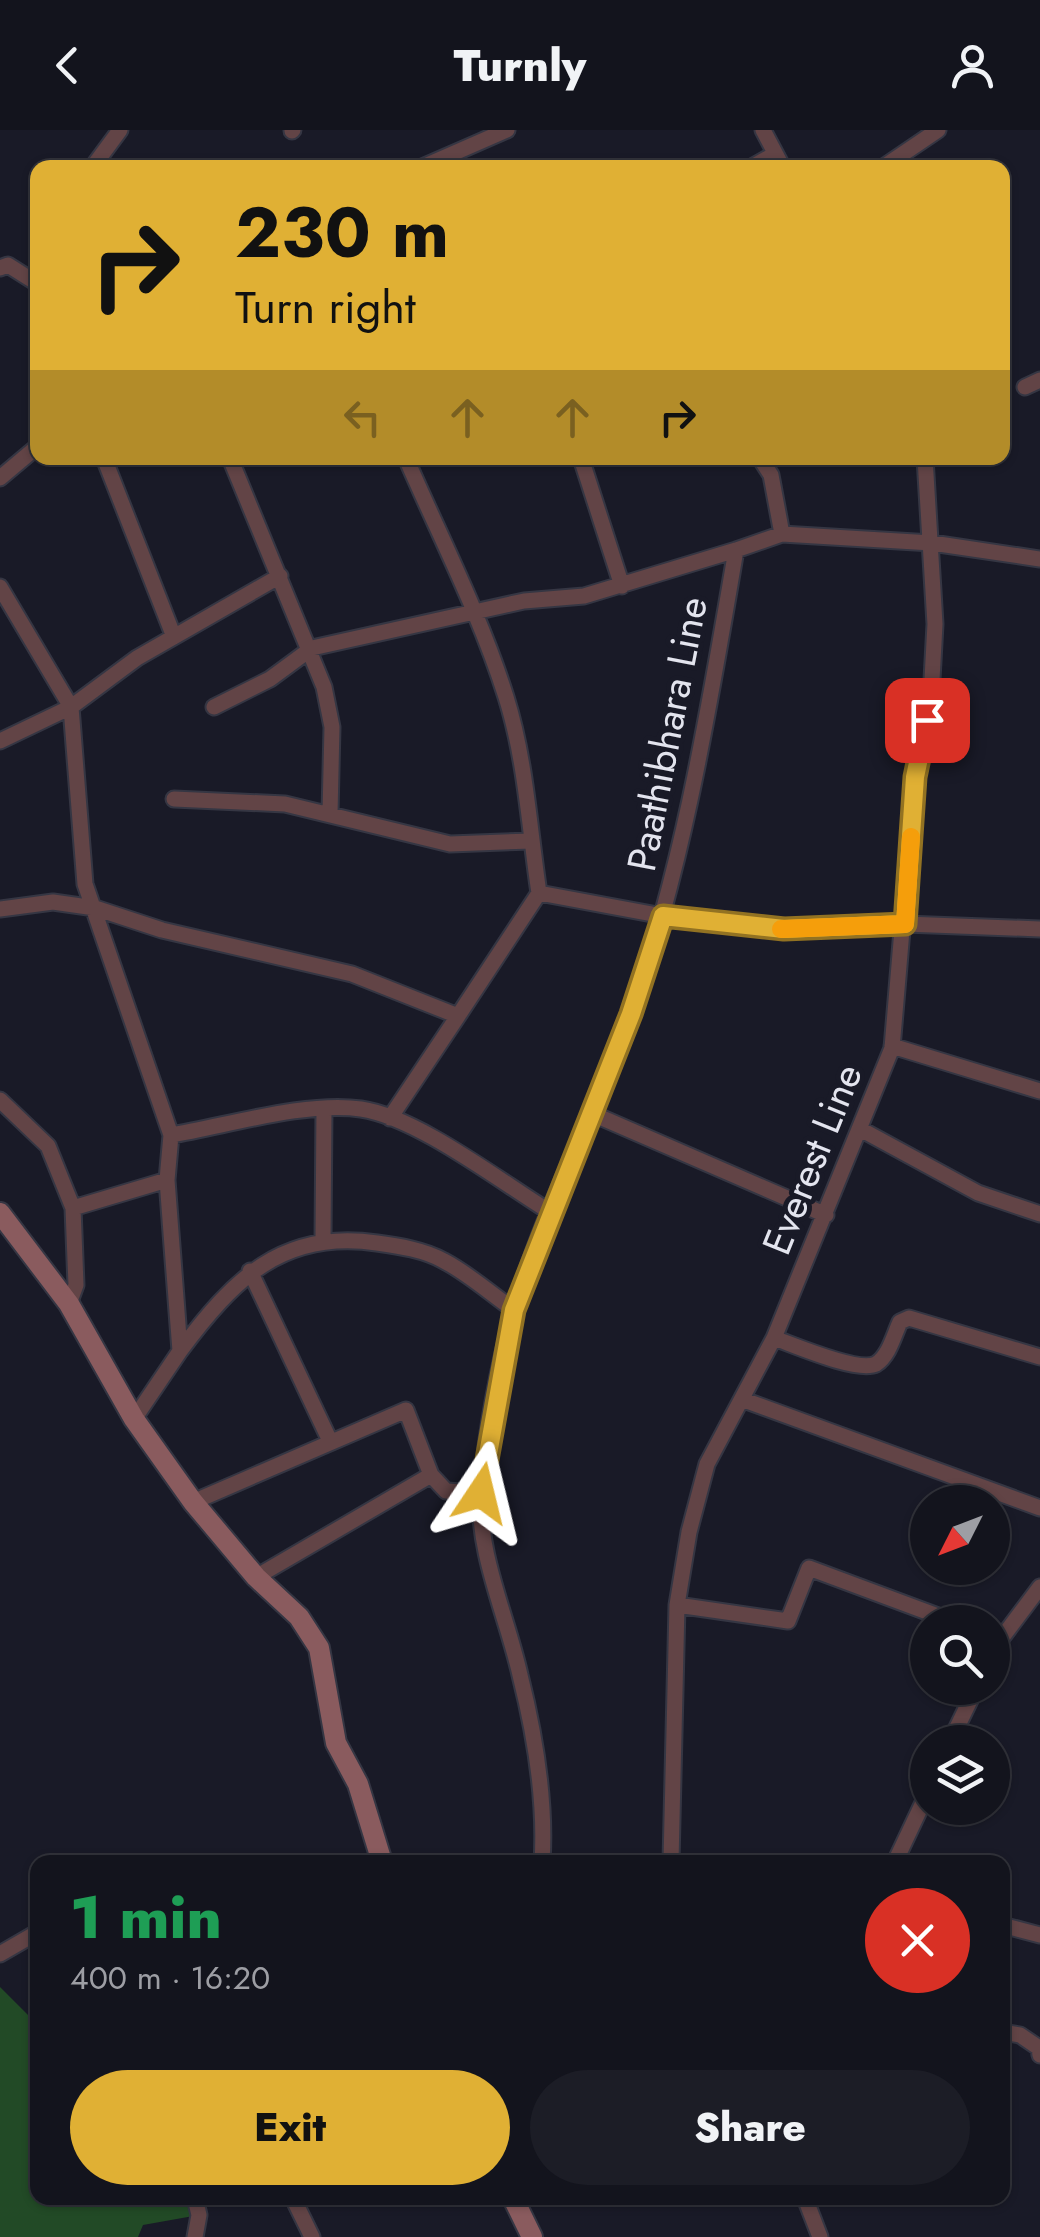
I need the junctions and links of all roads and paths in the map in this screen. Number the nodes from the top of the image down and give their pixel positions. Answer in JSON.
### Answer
{"nodes":[{"id":1,"x":120,"y":130,"type":"edge"},
{"id":2,"x":506,"y":130,"type":"edge"},
{"id":3,"x":763,"y":130,"type":"edge"},
{"id":4,"x":938,"y":130,"type":"edge"},
{"id":5,"x":98,"y":160,"type":"edge"},
{"id":6,"x":438,"y":160,"type":"edge"},
{"id":7,"x":779,"y":160,"type":"edge"},
{"id":8,"x":894,"y":160,"type":"edge"},
{"id":9,"x":0,"y":268,"type":"edge"},
{"id":10,"x":30,"y":279,"type":"edge"},
{"id":11,"x":30,"y":453,"type":"edge"},
{"id":12,"x":107,"y":465,"type":"edge"},
{"id":13,"x":233,"y":465,"type":"edge"},
{"id":14,"x":409,"y":465,"type":"edge"},
{"id":15,"x":583,"y":465,"type":"edge"},
{"id":16,"x":765,"y":465,"type":"edge"},
{"id":17,"x":926,"y":465,"type":"edge"},
{"id":18,"x":0,"y":478,"type":"edge"},
{"id":19,"x":782,"y":534,"type":"junction"},
{"id":20,"x":932,"y":543,"type":"junction"},
{"id":21,"x":736,"y":550,"type":"junction"},
{"id":22,"x":1040,"y":559,"type":"edge"},
{"id":23,"x":280,"y":576,"type":"junction"},
{"id":24,"x":622,"y":586,"type":"junction"},
{"id":25,"x":0,"y":587,"type":"edge"},
{"id":26,"x":476,"y":612,"type":"junction"},
{"id":27,"x":174,"y":637,"type":"junction"},
{"id":28,"x":312,"y":648,"type":"junction"},
{"id":29,"x":71,"y":706,"type":"junction"},
{"id":30,"x":214,"y":707,"type":"dead end"},
{"id":31,"x":0,"y":741,"type":"edge"},
{"id":32,"x":174,"y":799,"type":"dead end"},
{"id":33,"x":330,"y":814,"type":"junction"},
{"id":34,"x":531,"y":841,"type":"junction"},
{"id":35,"x":538,"y":893,"type":"junction"},
{"id":36,"x":95,"y":908,"type":"junction"},
{"id":37,"x":0,"y":909,"type":"edge"},
{"id":38,"x":663,"y":916,"type":"junction"},
{"id":39,"x":905,"y":924,"type":"junction"},
{"id":40,"x":1040,"y":929,"type":"edge"},
{"id":41,"x":458,"y":1016,"type":"junction"},
{"id":42,"x":892,"y":1046,"type":"junction"},
{"id":43,"x":1040,"y":1092,"type":"edge"},
{"id":44,"x":0,"y":1100,"type":"edge"},
{"id":45,"x":324,"y":1109,"type":"junction"},
{"id":46,"x":593,"y":1114,"type":"junction"},
{"id":47,"x":390,"y":1118,"type":"junction"},
{"id":48,"x":862,"y":1130,"type":"junction"},
{"id":49,"x":171,"y":1135,"type":"junction"},
{"id":50,"x":166,"y":1180,"type":"junction"},
{"id":51,"x":73,"y":1208,"type":"junction"},
{"id":52,"x":550,"y":1212,"type":"junction"},
{"id":53,"x":0,"y":1213,"type":"edge"},
{"id":54,"x":826,"y":1214,"type":"junction"},
{"id":55,"x":1040,"y":1214,"type":"edge"},
{"id":56,"x":324,"y":1240,"type":"junction"},
{"id":57,"x":250,"y":1271,"type":"junction"},
{"id":58,"x":68,"y":1304,"type":"junction"},
{"id":59,"x":514,"y":1310,"type":"junction"},
{"id":60,"x":774,"y":1338,"type":"junction"},
{"id":61,"x":180,"y":1351,"type":"junction"},
{"id":62,"x":1040,"y":1357,"type":"edge"},
{"id":63,"x":744,"y":1400,"type":"junction"},
{"id":64,"x":134,"y":1419,"type":"junction"},
{"id":65,"x":330,"y":1441,"type":"junction"},
{"id":66,"x":431,"y":1475,"type":"junction"},
{"id":67,"x":481,"y":1493,"type":"junction"},
{"id":68,"x":194,"y":1502,"type":"junction"},
{"id":69,"x":1040,"y":1508,"type":"edge"},
{"id":70,"x":256,"y":1577,"type":"junction"},
{"id":71,"x":1040,"y":1586,"type":"edge"},
{"id":72,"x":677,"y":1605,"type":"junction"},
{"id":73,"x":910,"y":1606,"type":"edge"},
{"id":74,"x":1010,"y":1624,"type":"edge"},
{"id":75,"x":912,"y":1825,"type":"edge"},
{"id":76,"x":380,"y":1855,"type":"edge"},
{"id":77,"x":542,"y":1855,"type":"edge"},
{"id":78,"x":671,"y":1855,"type":"edge"},
{"id":79,"x":898,"y":1855,"type":"edge"},
{"id":80,"x":1010,"y":1926,"type":"edge"},
{"id":81,"x":1040,"y":1935,"type":"edge"},
{"id":82,"x":30,"y":1937,"type":"edge"},
{"id":83,"x":0,"y":1954,"type":"edge"},
{"id":84,"x":1010,"y":2033,"type":"edge"},
{"id":85,"x":1040,"y":2055,"type":"edge"},
{"id":86,"x":196,"y":2205,"type":"edge"},
{"id":87,"x":296,"y":2205,"type":"edge"},
{"id":88,"x":517,"y":2205,"type":"edge"},
{"id":89,"x":808,"y":2205,"type":"edge"},
{"id":90,"x":195,"y":2237,"type":"edge"},
{"id":91,"x":312,"y":2237,"type":"edge"},
{"id":92,"x":532,"y":2237,"type":"edge"},
{"id":93,"x":820,"y":2237,"type":"edge"}],
"edges":[{"from":1,"to":5,"type":"street"},
{"from":2,"to":6,"type":"street"},
{"from":3,"to":7,"type":"street"},
{"from":4,"to":8,"type":"street"},
{"from":9,"to":10,"type":"street"},
{"from":11,"to":18,"type":"street"},
{"from":12,"to":27,"type":"street"},
{"from":13,"to":23,"type":"street"},
{"from":14,"to":26,"type":"street"},
{"from":15,"to":24,"type":"street"},
{"from":16,"to":19,"type":"street"},
{"from":17,"to":20,"type":"street","name":"Everest Line"},
{"from":19,"to":20,"type":"street","name":"Paathibhara Line"},
{"from":19,"to":21,"type":"street","name":"Paathibhara Line"},
{"from":20,"to":22,"type":"street","name":"Paathibhara Line"},
{"from":20,"to":39,"type":"street","name":"Everest Line"},
{"from":21,"to":24,"type":"street"},
{"from":21,"to":38,"type":"street","name":"Paathibhara Line"},
{"from":23,"to":27,"type":"street"},
{"from":23,"to":28,"type":"street"},
{"from":24,"to":26,"type":"street"},
{"from":25,"to":29,"type":"street"},
{"from":26,"to":28,"type":"street"},
{"from":26,"to":34,"type":"street"},
{"from":27,"to":29,"type":"street"},
{"from":28,"to":30,"type":"street"},
{"from":28,"to":33,"type":"street"},
{"from":29,"to":31,"type":"street"},
{"from":29,"to":36,"type":"street"},
{"from":32,"to":33,"type":"street"},
{"from":33,"to":34,"type":"street"},
{"from":34,"to":35,"type":"street"},
{"from":35,"to":38,"type":"street"},
{"from":35,"to":41,"type":"street"},
{"from":36,"to":37,"type":"street"},
{"from":36,"to":41,"type":"street"},
{"from":36,"to":49,"type":"street"},
{"from":38,"to":39,"type":"street"},
{"from":38,"to":46,"type":"street","name":"Paathibhara Line"},
{"from":39,"to":40,"type":"street"},
{"from":39,"to":42,"type":"street","name":"Everest Line"},
{"from":41,"to":47,"type":"street"},
{"from":42,"to":43,"type":"street"},
{"from":42,"to":48,"type":"street","name":"Everest Line"},
{"from":44,"to":51,"type":"street"},
{"from":45,"to":47,"type":"street"},
{"from":45,"to":49,"type":"street"},
{"from":45,"to":56,"type":"street"},
{"from":46,"to":52,"type":"street","name":"Paathibhara Line"},
{"from":46,"to":54,"type":"street"},
{"from":47,"to":52,"type":"street"},
{"from":48,"to":54,"type":"street","name":"Everest Line"},
{"from":48,"to":55,"type":"street"},
{"from":49,"to":50,"type":"street"},
{"from":50,"to":51,"type":"street"},
{"from":50,"to":61,"type":"street"},
{"from":51,"to":58,"type":"street"},
{"from":52,"to":59,"type":"street","name":"Paathibhara Line"},
{"from":53,"to":58,"type":"street"},
{"from":54,"to":60,"type":"street","name":"Everest Line"},
{"from":56,"to":57,"type":"street"},
{"from":56,"to":59,"type":"street"},
{"from":57,"to":61,"type":"street"},
{"from":57,"to":65,"type":"street"},
{"from":58,"to":64,"type":"street"},
{"from":59,"to":67,"type":"street","name":"Paathibhara Line"},
{"from":60,"to":62,"type":"street"},
{"from":60,"to":63,"type":"street","name":"Everest Line"},
{"from":61,"to":64,"type":"street"},
{"from":63,"to":69,"type":"street"},
{"from":63,"to":72,"type":"street","name":"Everest Line"},
{"from":64,"to":68,"type":"street"},
{"from":65,"to":66,"type":"street"},
{"from":65,"to":68,"type":"street"},
{"from":66,"to":67,"type":"street"},
{"from":66,"to":70,"type":"street"},
{"from":67,"to":77,"type":"street","name":"Paathibhara Line"},
{"from":68,"to":70,"type":"street"},
{"from":70,"to":76,"type":"street"},
{"from":71,"to":74,"type":"street"},
{"from":72,"to":73,"type":"street"},
{"from":72,"to":78,"type":"street","name":"Everest Line"},
{"from":75,"to":79,"type":"street"},
{"from":80,"to":81,"type":"street"},
{"from":82,"to":83,"type":"street"},
{"from":84,"to":85,"type":"street"},
{"from":86,"to":90,"type":"street"},
{"from":87,"to":91,"type":"street"},
{"from":88,"to":92,"type":"street"},
{"from":89,"to":93,"type":"street"}]}
